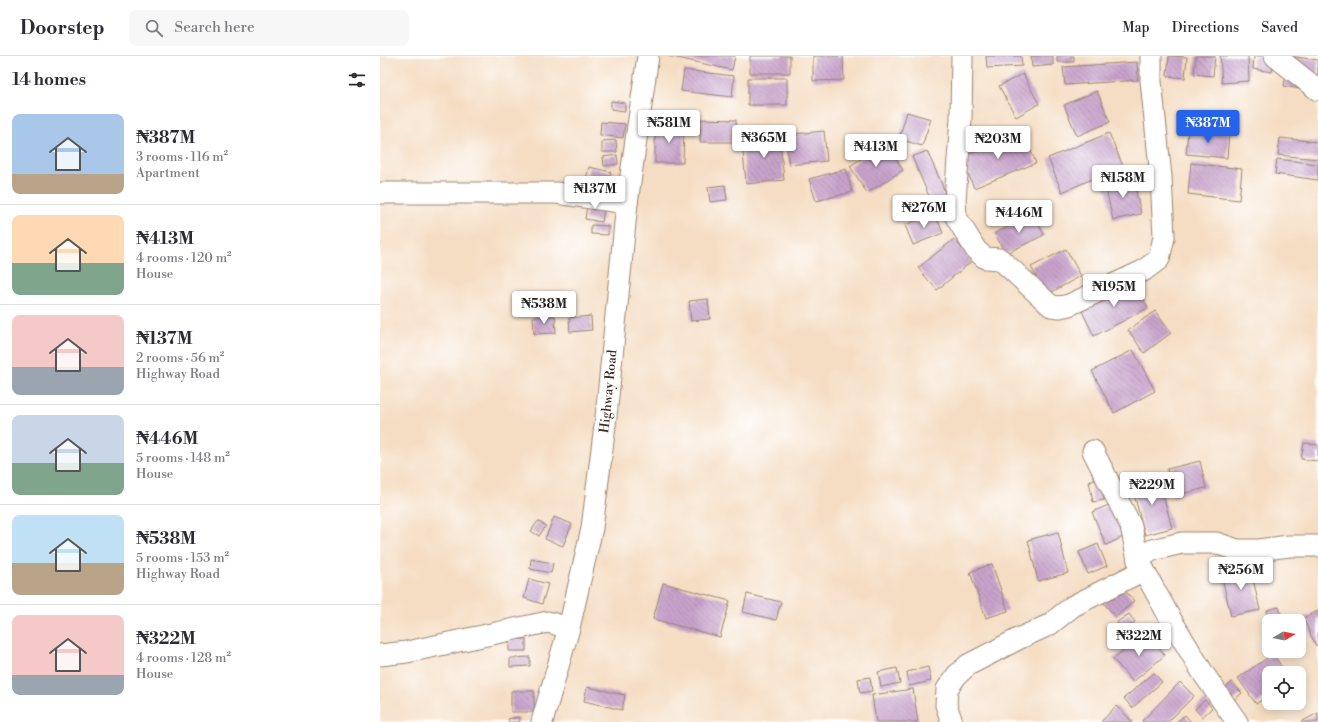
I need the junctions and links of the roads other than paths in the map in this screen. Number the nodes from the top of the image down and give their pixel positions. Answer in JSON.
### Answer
{"nodes":[{"id":1,"x":648,"y":56,"type":"edge"},
{"id":2,"x":962,"y":56,"type":"edge"},
{"id":3,"x":1151,"y":56,"type":"edge"},
{"id":4,"x":1275,"y":56,"type":"edge"},
{"id":5,"x":1318,"y":90,"type":"edge"},
{"id":6,"x":380,"y":193,"type":"edge"},
{"id":7,"x":627,"y":203,"type":"junction"},
{"id":8,"x":1093,"y":451,"type":"dead end"},
{"id":9,"x":1318,"y":546,"type":"edge"},
{"id":10,"x":1141,"y":565,"type":"junction"},
{"id":11,"x":569,"y":628,"type":"junction"},
{"id":12,"x":380,"y":655,"type":"edge"},
{"id":13,"x":542,"y":722,"type":"edge"},
{"id":14,"x":952,"y":722,"type":"edge"},
{"id":15,"x":1237,"y":722,"type":"edge"}],
"edges":[{"from":1,"to":7,"type":"street","name":"Highway Road"},
{"from":2,"to":3,"type":"street"},
{"from":4,"to":5,"type":"street"},
{"from":6,"to":7,"type":"street"},
{"from":7,"to":11,"type":"street","name":"Highway Road"},
{"from":8,"to":10,"type":"street"},
{"from":9,"to":10,"type":"street"},
{"from":10,"to":14,"type":"street"},
{"from":10,"to":15,"type":"street"},
{"from":11,"to":12,"type":"street"},
{"from":11,"to":13,"type":"street","name":"Highway Road"}]}
